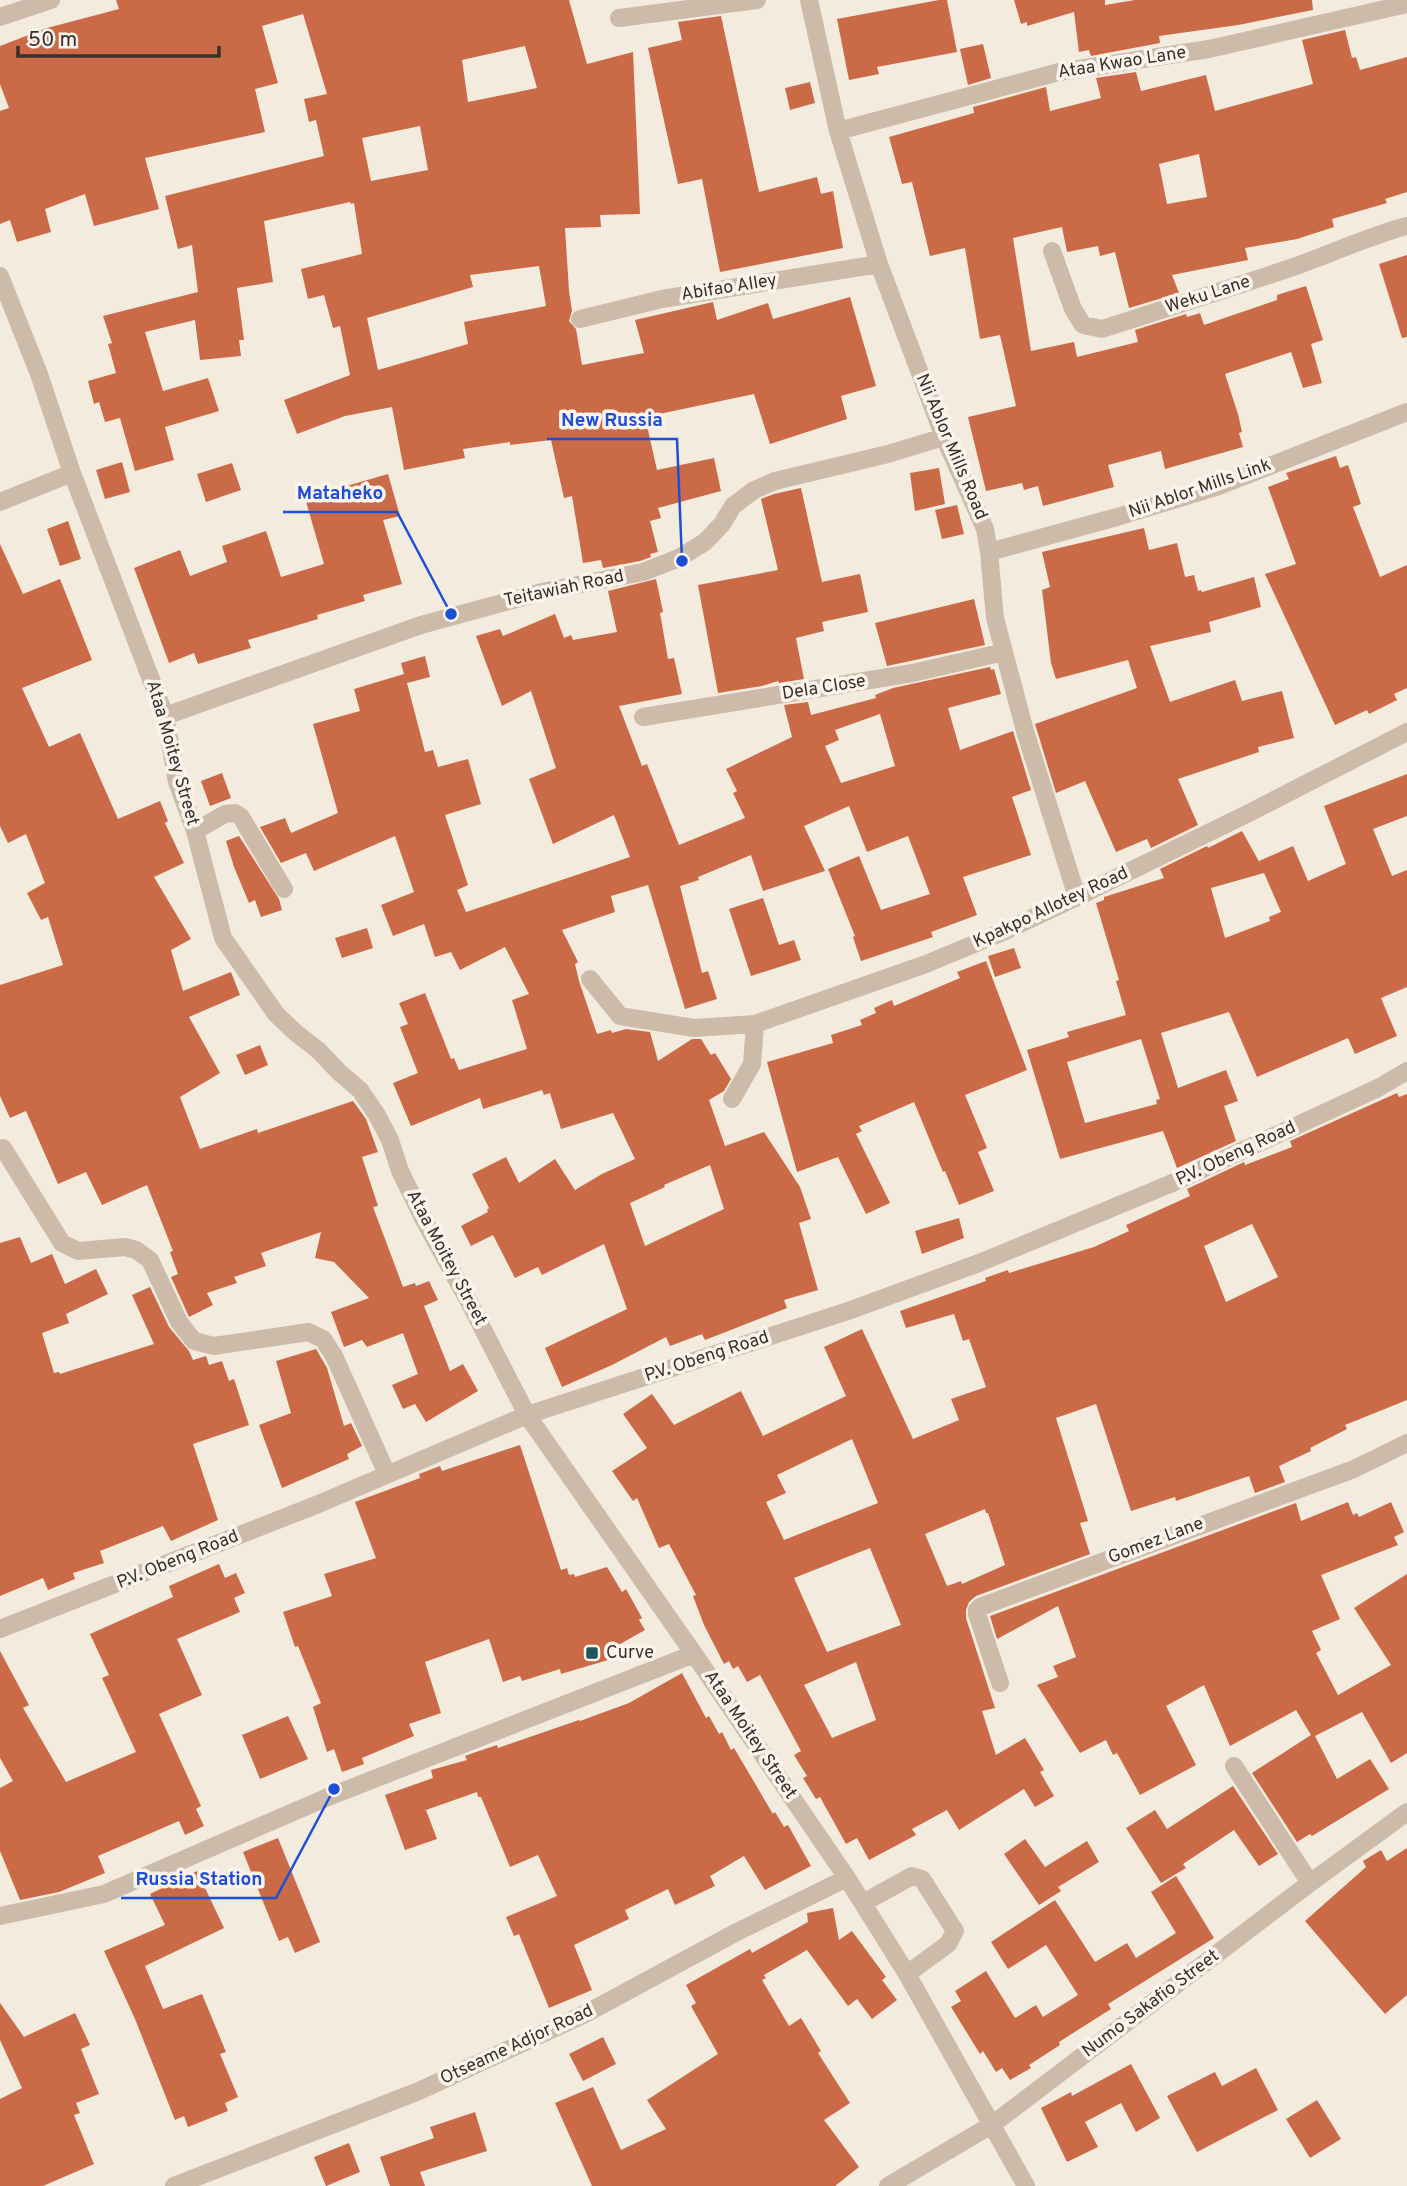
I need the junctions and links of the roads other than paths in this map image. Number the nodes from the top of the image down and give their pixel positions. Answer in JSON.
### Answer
{"nodes":[{"id":1,"x":51,"y":0,"type":"edge"},
{"id":2,"x":757,"y":0,"type":"edge"},
{"id":3,"x":809,"y":0,"type":"edge"},
{"id":4,"x":1407,"y":4,"type":"edge"},
{"id":5,"x":0,"y":17,"type":"edge"},
{"id":6,"x":619,"y":18,"type":"dead end"},
{"id":7,"x":838,"y":131,"type":"junction"},
{"id":8,"x":1407,"y":226,"type":"edge"},
{"id":9,"x":1052,"y":251,"type":"dead end"},
{"id":10,"x":879,"y":264,"type":"junction"},
{"id":11,"x":0,"y":276,"type":"edge"},
{"id":12,"x":580,"y":319,"type":"dead end"},
{"id":13,"x":1407,"y":412,"type":"edge"},
{"id":14,"x":944,"y":437,"type":"junction"},
{"id":15,"x":72,"y":473,"type":"junction"},
{"id":16,"x":0,"y":502,"type":"edge"},
{"id":17,"x":989,"y":552,"type":"junction"},
{"id":18,"x":1004,"y":652,"type":"junction"},
{"id":19,"x":165,"y":716,"type":"junction"},
{"id":20,"x":643,"y":717,"type":"dead end"},
{"id":21,"x":1407,"y":732,"type":"edge"},
{"id":22,"x":195,"y":831,"type":"junction"},
{"id":23,"x":285,"y":889,"type":"dead end"},
{"id":24,"x":1077,"y":897,"type":"junction"},
{"id":25,"x":590,"y":979,"type":"dead end"},
{"id":26,"x":755,"y":1024,"type":"junction"},
{"id":27,"x":1407,"y":1071,"type":"edge"},
{"id":28,"x":732,"y":1099,"type":"dead end"},
{"id":29,"x":3,"y":1149,"type":"dead end"},
{"id":30,"x":527,"y":1415,"type":"junction"},
{"id":31,"x":1407,"y":1443,"type":"edge"},
{"id":32,"x":387,"y":1474,"type":"junction"},
{"id":33,"x":0,"y":1629,"type":"edge"},
{"id":34,"x":694,"y":1654,"type":"junction"},
{"id":35,"x":1000,"y":1683,"type":"dead end"},
{"id":36,"x":1234,"y":1766,"type":"dead end"},
{"id":37,"x":1407,"y":1812,"type":"edge"},
{"id":38,"x":847,"y":1878,"type":"junction"},
{"id":39,"x":1310,"y":1883,"type":"junction"},
{"id":40,"x":863,"y":1903,"type":"junction"},
{"id":41,"x":0,"y":1916,"type":"edge"},
{"id":42,"x":907,"y":1974,"type":"junction"},
{"id":43,"x":993,"y":2124,"type":"junction"},
{"id":44,"x":174,"y":2186,"type":"edge"},
{"id":45,"x":888,"y":2186,"type":"edge"},
{"id":46,"x":1026,"y":2186,"type":"edge"}],
"edges":[{"from":1,"to":5,"type":"street"},
{"from":2,"to":6,"type":"street"},
{"from":3,"to":7,"type":"street","name":"Nii Ablor Mills Road"},
{"from":4,"to":7,"type":"street","name":"Ataa Kwao Lane"},
{"from":7,"to":10,"type":"street","name":"Nii Ablor Mills Road"},
{"from":8,"to":9,"type":"street","name":"Weku Lane"},
{"from":10,"to":12,"type":"street","name":"Abifao Alley"},
{"from":10,"to":14,"type":"street","name":"Nii Ablor Mills Road"},
{"from":11,"to":15,"type":"street","name":"Ataa Moitey Street"},
{"from":13,"to":17,"type":"street","name":"Nii Ablor Mills Link"},
{"from":14,"to":17,"type":"street","name":"Nii Ablor Mills Road"},
{"from":14,"to":19,"type":"street","name":"Teitawiah Road"},
{"from":15,"to":16,"type":"street"},
{"from":15,"to":19,"type":"street","name":"Ataa Moitey Street"},
{"from":17,"to":18,"type":"street","name":"Nii Ablor Mills Road"},
{"from":18,"to":20,"type":"street","name":"Dela Close"},
{"from":18,"to":24,"type":"street","name":"Nii Ablor Mills Road"},
{"from":19,"to":22,"type":"street","name":"Ataa Moitey Street"},
{"from":21,"to":24,"type":"street","name":"Kpakpo Allotey Road"},
{"from":22,"to":23,"type":"street"},
{"from":22,"to":30,"type":"street","name":"Ataa Moitey Street"},
{"from":24,"to":26,"type":"street","name":"Kpakpo Allotey Road"},
{"from":25,"to":26,"type":"street","name":"Kpakpo Allotey Road"},
{"from":26,"to":28,"type":"street"},
{"from":27,"to":30,"type":"street","name":"P.V. Obeng Road"},
{"from":29,"to":32,"type":"street"},
{"from":30,"to":32,"type":"street","name":"P.V. Obeng Road"},
{"from":30,"to":34,"type":"street","name":"Ataa Moitey Street"},
{"from":31,"to":35,"type":"street","name":"Gomez Lane"},
{"from":32,"to":33,"type":"street","name":"P.V. Obeng Road"},
{"from":34,"to":38,"type":"street","name":"Ataa Moitey Street"},
{"from":34,"to":41,"type":"street"},
{"from":36,"to":39,"type":"street"},
{"from":37,"to":39,"type":"street","name":"Numo Sakafio Street"},
{"from":38,"to":40,"type":"street","name":"Ataa Moitey Street"},
{"from":38,"to":44,"type":"street","name":"Otseame Adjor Road"},
{"from":39,"to":43,"type":"street","name":"Numo Sakafio Street"},
{"from":40,"to":42,"type":"street","name":"Ataa Moitey Street"},
{"from":40,"to":42,"type":"street"},
{"from":42,"to":43,"type":"street","name":"Ataa Moitey Street"},
{"from":43,"to":45,"type":"street","name":"Numo Sakafio Street"},
{"from":43,"to":46,"type":"street","name":"Ataa Moitey Street"}]}
